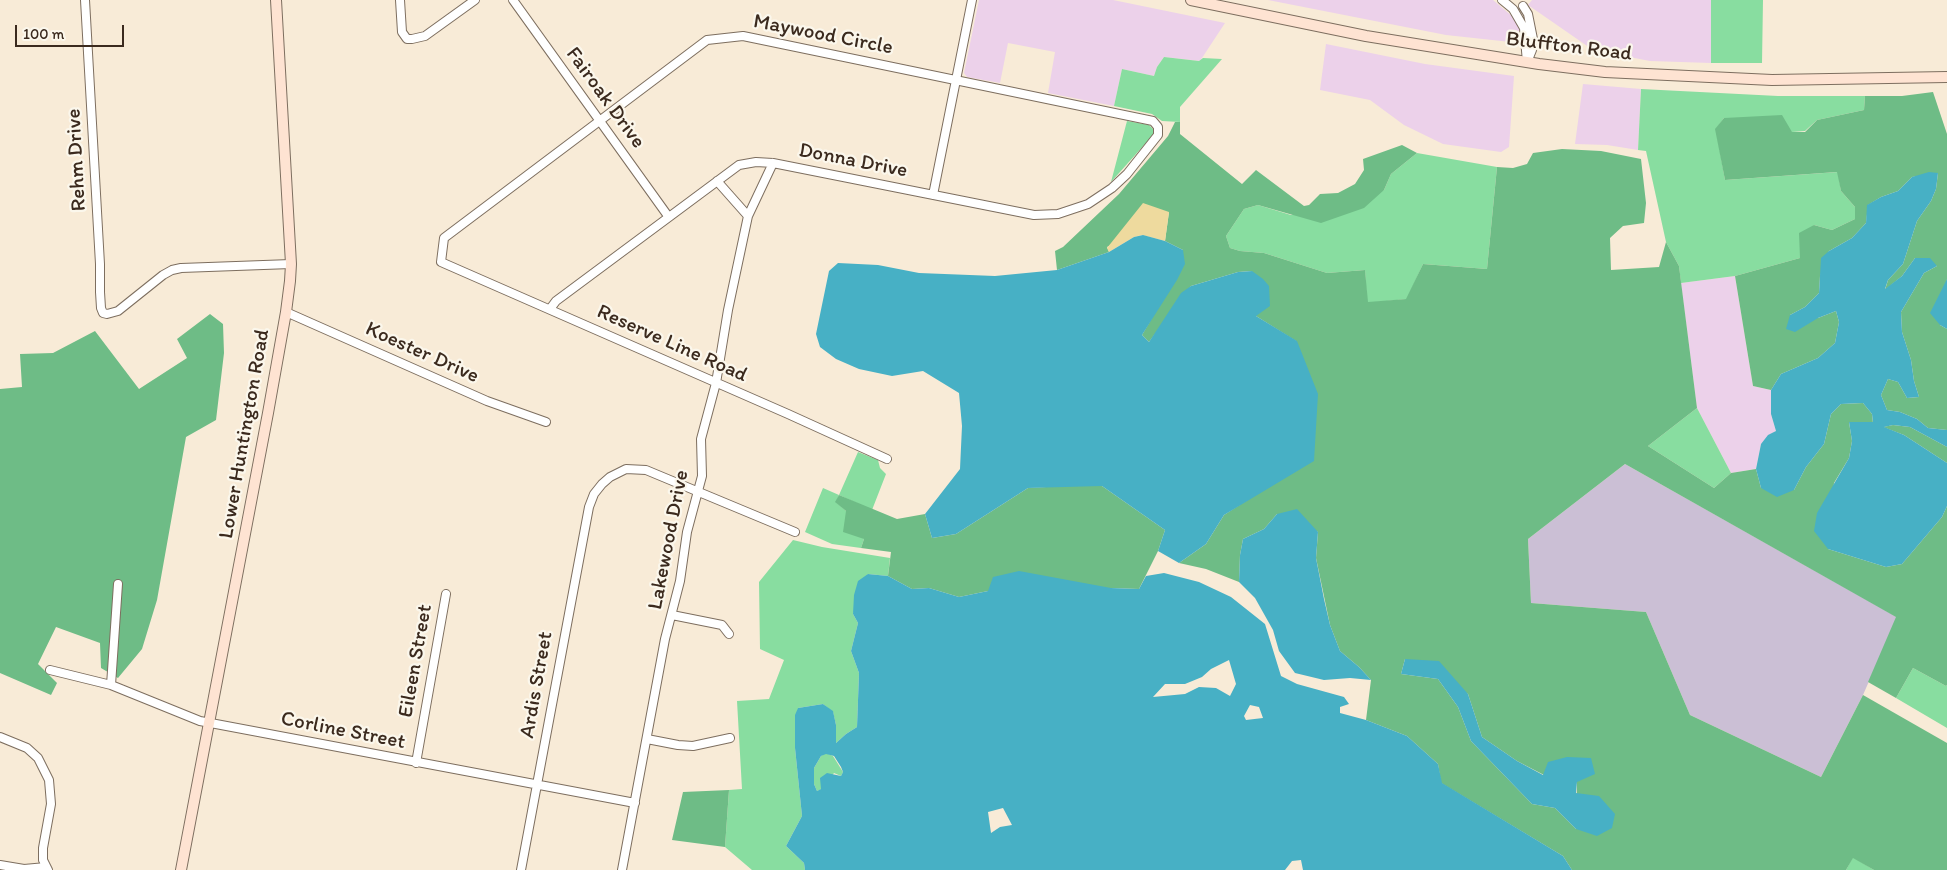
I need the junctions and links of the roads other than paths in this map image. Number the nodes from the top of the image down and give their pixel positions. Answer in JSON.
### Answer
{"nodes":[{"id":1,"x":86,"y":0,"type":"edge"},
{"id":2,"x":276,"y":0,"type":"edge"},
{"id":3,"x":400,"y":0,"type":"edge"},
{"id":4,"x":475,"y":0,"type":"edge"},
{"id":5,"x":513,"y":0,"type":"edge"},
{"id":6,"x":972,"y":0,"type":"edge"},
{"id":7,"x":1191,"y":0,"type":"edge"},
{"id":8,"x":1502,"y":0,"type":"edge"},
{"id":9,"x":1523,"y":6,"type":"dead end"},
{"id":10,"x":1527,"y":62,"type":"junction"},
{"id":11,"x":1947,"y":77,"type":"edge"},
{"id":12,"x":957,"y":80,"type":"junction"},
{"id":13,"x":600,"y":121,"type":"junction"},
{"id":14,"x":1158,"y":127,"type":"joint"},
{"id":15,"x":773,"y":163,"type":"junction"},
{"id":16,"x":717,"y":181,"type":"junction"},
{"id":17,"x":933,"y":195,"type":"junction"},
{"id":18,"x":668,"y":216,"type":"junction"},
{"id":19,"x":748,"y":216,"type":"junction"},
{"id":20,"x":441,"y":262,"type":"joint"},
{"id":21,"x":291,"y":264,"type":"junction"},
{"id":22,"x":550,"y":309,"type":"junction"},
{"id":23,"x":286,"y":312,"type":"junction"},
{"id":24,"x":716,"y":383,"type":"junction"},
{"id":25,"x":546,"y":422,"type":"dead end"},
{"id":26,"x":887,"y":459,"type":"dead end"},
{"id":27,"x":698,"y":490,"type":"junction"},
{"id":28,"x":795,"y":532,"type":"dead end"},
{"id":29,"x":118,"y":584,"type":"dead end"},
{"id":30,"x":446,"y":594,"type":"dead end"},
{"id":31,"x":672,"y":615,"type":"junction"},
{"id":32,"x":729,"y":634,"type":"dead end"},
{"id":33,"x":50,"y":670,"type":"dead end"},
{"id":34,"x":112,"y":686,"type":"junction"},
{"id":35,"x":210,"y":724,"type":"junction"},
{"id":36,"x":0,"y":736,"type":"edge"},
{"id":37,"x":730,"y":738,"type":"dead end"},
{"id":38,"x":647,"y":739,"type":"junction"},
{"id":39,"x":416,"y":763,"type":"junction"},
{"id":40,"x":537,"y":786,"type":"junction"},
{"id":41,"x":635,"y":803,"type":"junction"},
{"id":42,"x":0,"y":865,"type":"edge"},
{"id":43,"x":47,"y":869,"type":"edge"},
{"id":44,"x":181,"y":870,"type":"edge"},
{"id":45,"x":521,"y":870,"type":"edge"},
{"id":46,"x":622,"y":870,"type":"edge"}],
"edges":[{"from":1,"to":21,"type":"street","name":"Rehm Drive"},
{"from":2,"to":21,"type":"main road","name":"Lower Huntington Road"},
{"from":3,"to":4,"type":"street"},
{"from":5,"to":13,"type":"street","name":"Fairoak Drive"},
{"from":6,"to":12,"type":"street"},
{"from":7,"to":10,"type":"main road","name":"Bluffton Road"},
{"from":8,"to":10,"type":"street"},
{"from":9,"to":10,"type":"street"},
{"from":10,"to":11,"type":"main road","name":"Bluffton Road"},
{"from":12,"to":13,"type":"street","name":"Maywood Circle"},
{"from":12,"to":14,"type":"street","name":"Maywood Circle"},
{"from":12,"to":17,"type":"street"},
{"from":13,"to":18,"type":"street","name":"Fairoak Drive"},
{"from":13,"to":20,"type":"street","name":"Maywood Circle"},
{"from":14,"to":17,"type":"street","name":"Donna Drive"},
{"from":15,"to":16,"type":"street","name":"Donna Drive"},
{"from":15,"to":17,"type":"street","name":"Donna Drive"},
{"from":15,"to":19,"type":"street","name":"Lakewood Drive"},
{"from":16,"to":18,"type":"street","name":"Donna Drive"},
{"from":16,"to":19,"type":"street"},
{"from":18,"to":22,"type":"street","name":"Donna Drive"},
{"from":19,"to":24,"type":"street","name":"Lakewood Drive"},
{"from":20,"to":22,"type":"street","name":"Reserve Line Road"},
{"from":21,"to":23,"type":"main road","name":"Lower Huntington Road"},
{"from":22,"to":24,"type":"street","name":"Reserve Line Road"},
{"from":23,"to":25,"type":"street","name":"Koester Drive"},
{"from":23,"to":35,"type":"main road","name":"Lower Huntington Road"},
{"from":24,"to":26,"type":"street","name":"Reserve Line Road"},
{"from":24,"to":27,"type":"street","name":"Lakewood Drive"},
{"from":27,"to":28,"type":"street","name":"Ardis Street"},
{"from":27,"to":31,"type":"street","name":"Lakewood Drive"},
{"from":27,"to":40,"type":"street","name":"Ardis Street"},
{"from":29,"to":34,"type":"street"},
{"from":30,"to":39,"type":"street","name":"Eileen Street"},
{"from":31,"to":32,"type":"street"},
{"from":31,"to":38,"type":"street","name":"Lakewood Drive"},
{"from":33,"to":34,"type":"street","name":"Corline Street"},
{"from":34,"to":35,"type":"street","name":"Corline Street"},
{"from":35,"to":39,"type":"street","name":"Corline Street"},
{"from":35,"to":44,"type":"main road","name":"Lower Huntington Road"},
{"from":36,"to":43,"type":"street"},
{"from":37,"to":38,"type":"street"},
{"from":38,"to":41,"type":"street","name":"Lakewood Drive"},
{"from":39,"to":40,"type":"street","name":"Corline Street"},
{"from":40,"to":41,"type":"street","name":"Corline Street"},
{"from":40,"to":45,"type":"street","name":"Ardis Street"},
{"from":41,"to":46,"type":"street","name":"Lakewood Drive"},
{"from":42,"to":43,"type":"street"}]}
